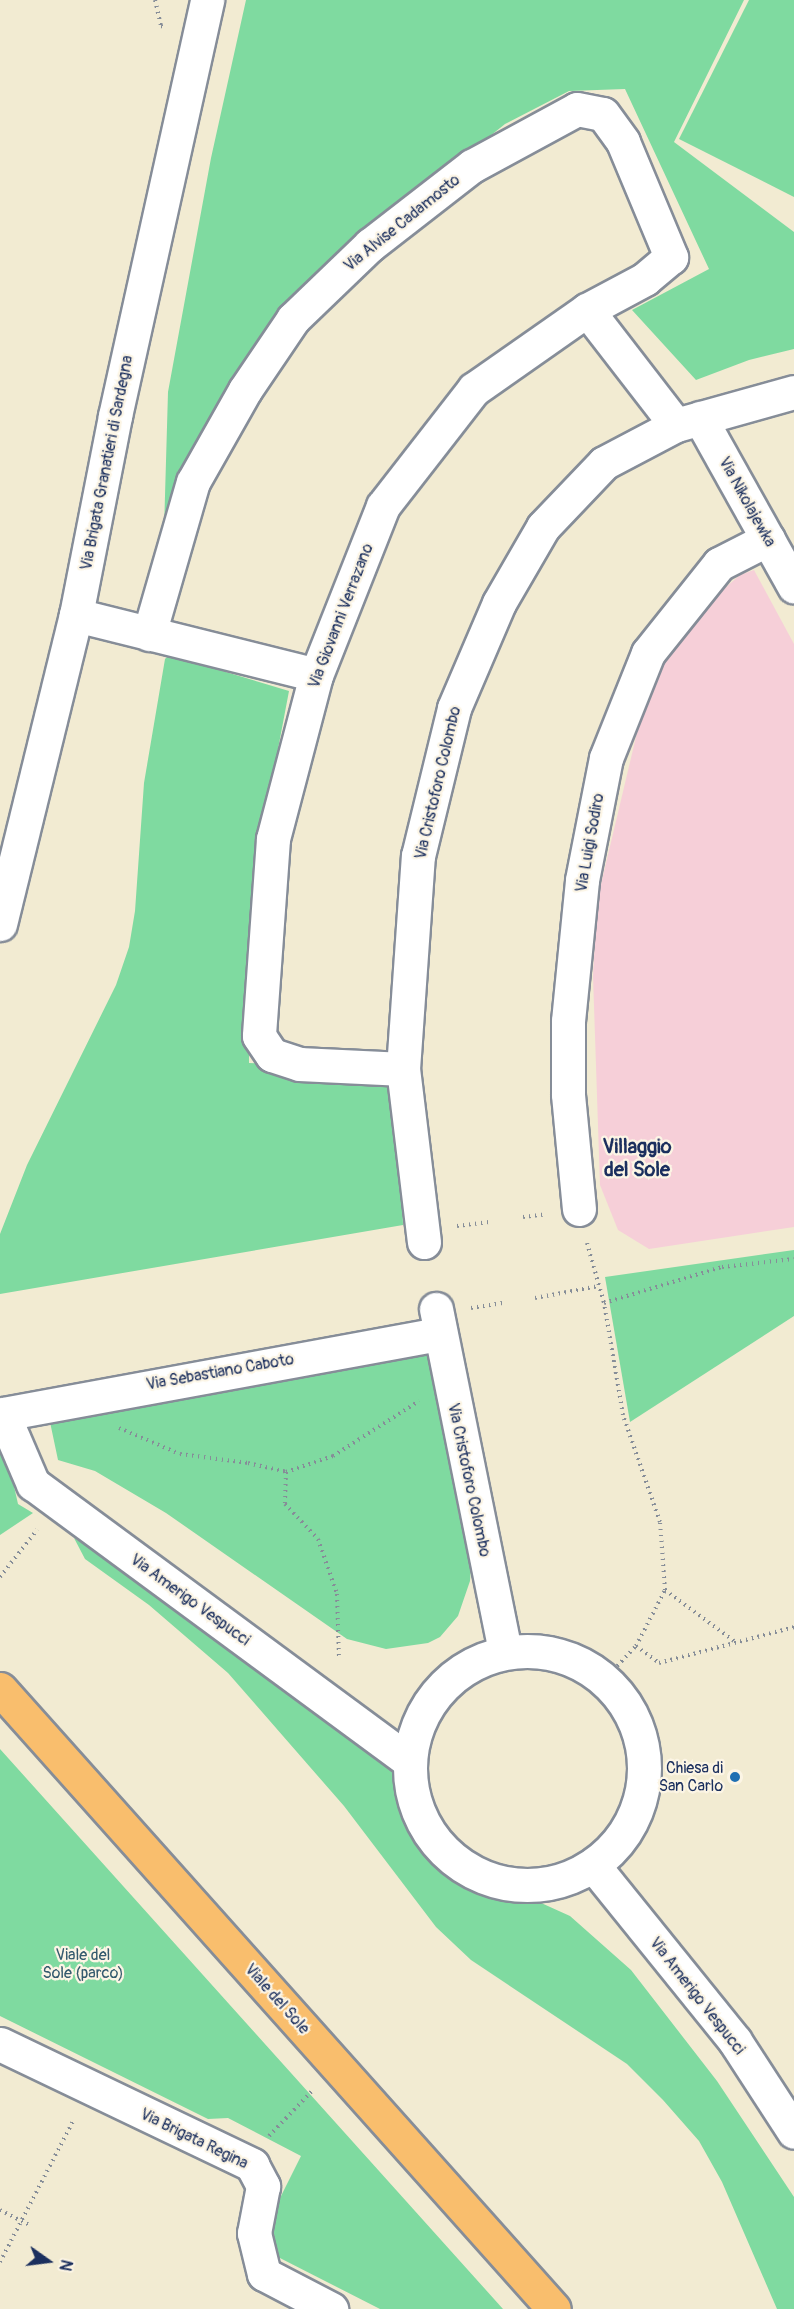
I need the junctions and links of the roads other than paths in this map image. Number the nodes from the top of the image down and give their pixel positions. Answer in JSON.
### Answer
{"nodes":[{"id":1,"x":206,"y":1,"type":"edge"},
{"id":2,"x":587,"y":310,"type":"junction"},
{"id":3,"x":794,"y":392,"type":"edge"},
{"id":4,"x":688,"y":421,"type":"junction"},
{"id":5,"x":768,"y":539,"type":"junction"},
{"id":6,"x":794,"y":586,"type":"edge"},
{"id":7,"x":76,"y":615,"type":"junction"},
{"id":8,"x":149,"y":634,"type":"junction"},
{"id":9,"x":316,"y":675,"type":"junction"},
{"id":10,"x":0,"y":924,"type":"edge"},
{"id":11,"x":403,"y":1069,"type":"junction"},
{"id":12,"x":579,"y":1209,"type":"road end"},
{"id":13,"x":424,"y":1242,"type":"dead end"},
{"id":14,"x":437,"y":1322,"type":"joint"},
{"id":15,"x":3,"y":1413,"type":"joint"},
{"id":16,"x":505,"y":1651,"type":"junction"},
{"id":17,"x":0,"y":1689,"type":"edge"},
{"id":18,"x":409,"y":1761,"type":"junction"},
{"id":19,"x":593,"y":1865,"type":"junction"},
{"id":20,"x":0,"y":2043,"type":"edge"},
{"id":21,"x":794,"y":2132,"type":"edge"},
{"id":22,"x":332,"y":2309,"type":"edge"},
{"id":23,"x":554,"y":2309,"type":"edge"}],
"edges":[{"from":1,"to":7,"type":"street","name":"Via Brigata Granatieri di Sardegna"},
{"from":2,"to":4,"type":"street"},
{"from":2,"to":8,"type":"street","name":"Via Alvise Cadamosto"},
{"from":2,"to":9,"type":"street","name":"Via Giovanni Verrazano"},
{"from":3,"to":4,"type":"street","name":"Via Cristoforo Colombo"},
{"from":4,"to":5,"type":"street","name":"Via Nikolajewka"},
{"from":4,"to":11,"type":"street","name":"Via Cristoforo Colombo"},
{"from":5,"to":6,"type":"street","name":"Via Nikolajewka"},
{"from":5,"to":12,"type":"street","name":"Via Luigi Sodiro"},
{"from":7,"to":8,"type":"street"},
{"from":7,"to":10,"type":"street","name":"Via Brigata Granatieri di Sardegna"},
{"from":8,"to":9,"type":"street"},
{"from":9,"to":11,"type":"street","name":"Via Giovanni Verrazano"},
{"from":11,"to":13,"type":"street","name":"Via Cristoforo Colombo"},
{"from":14,"to":15,"type":"street","name":"Via Sebastiano Caboto"},
{"from":14,"to":16,"type":"street","name":"Via Cristoforo Colombo"},
{"from":15,"to":18,"type":"street","name":"Via Amerigo Vespucci"},
{"from":16,"to":18,"type":"street"},
{"from":16,"to":19,"type":"street"},
{"from":17,"to":23,"type":"main road","name":"Viale del Sole"},
{"from":18,"to":19,"type":"street"},
{"from":19,"to":21,"type":"street","name":"Via Amerigo Vespucci"},
{"from":20,"to":22,"type":"street","name":"Via Brigata Regina"}]}
